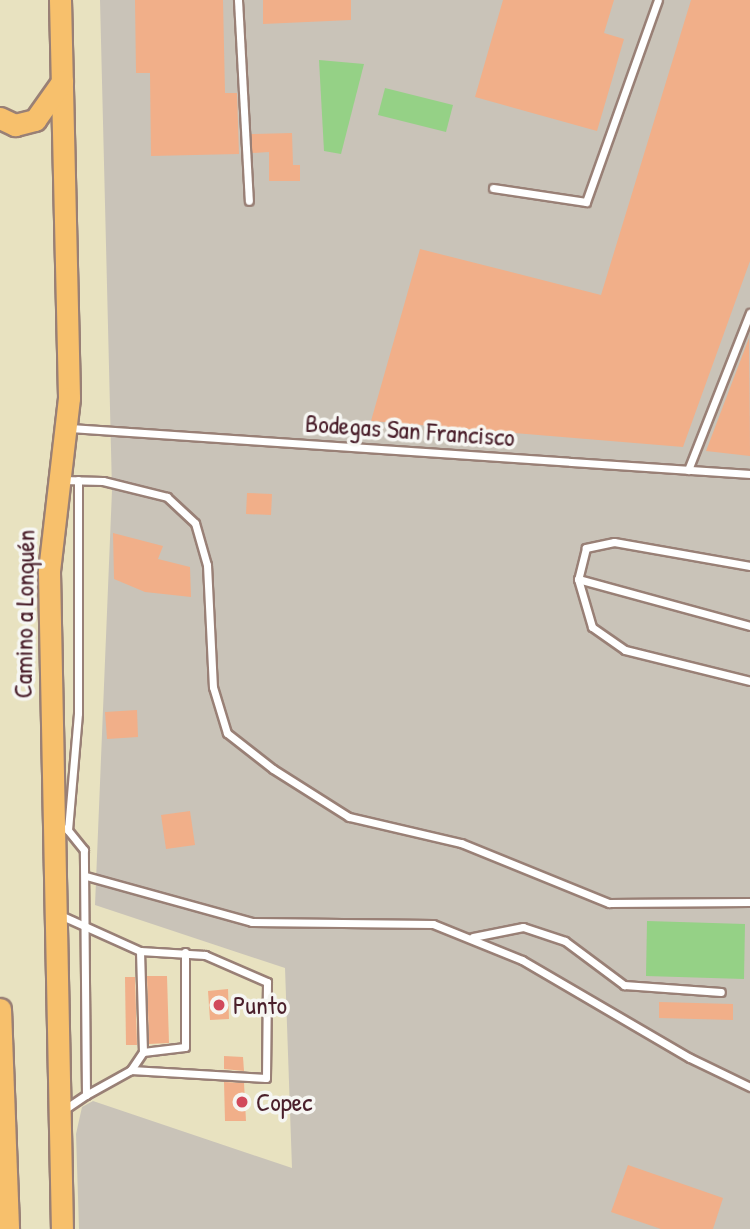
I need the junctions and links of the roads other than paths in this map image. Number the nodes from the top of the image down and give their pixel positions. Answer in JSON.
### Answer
{"nodes":[{"id":1,"x":60,"y":0,"type":"edge"},
{"id":2,"x":238,"y":0,"type":"edge"},
{"id":3,"x":658,"y":0,"type":"edge"},
{"id":4,"x":63,"y":80,"type":"junction"},
{"id":5,"x":0,"y":118,"type":"edge"},
{"id":6,"x":493,"y":188,"type":"dead end"},
{"id":7,"x":249,"y":201,"type":"dead end"},
{"id":8,"x":750,"y":313,"type":"edge"},
{"id":9,"x":66,"y":428,"type":"junction"},
{"id":10,"x":688,"y":470,"type":"junction"},
{"id":11,"x":750,"y":474,"type":"edge"},
{"id":12,"x":69,"y":480,"type":"junction"},
{"id":13,"x":750,"y":566,"type":"edge"},
{"id":14,"x":578,"y":579,"type":"junction"},
{"id":15,"x":750,"y":626,"type":"edge"},
{"id":16,"x":750,"y":681,"type":"edge"},
{"id":17,"x":60,"y":823,"type":"junction"},
{"id":18,"x":86,"y":876,"type":"junction"},
{"id":19,"x":750,"y":902,"type":"edge"},
{"id":20,"x":54,"y":913,"type":"junction"},
{"id":21,"x":87,"y":927,"type":"junction"},
{"id":22,"x":472,"y":937,"type":"junction"},
{"id":23,"x":140,"y":951,"type":"junction"},
{"id":24,"x":184,"y":952,"type":"junction"},
{"id":25,"x":721,"y":992,"type":"dead end"},
{"id":26,"x":0,"y":1010,"type":"edge"},
{"id":27,"x":143,"y":1052,"type":"junction"},
{"id":28,"x":131,"y":1070,"type":"junction"},
{"id":29,"x":750,"y":1087,"type":"edge"},
{"id":30,"x":86,"y":1095,"type":"junction"},
{"id":31,"x":58,"y":1113,"type":"junction"},
{"id":32,"x":8,"y":1229,"type":"edge"},
{"id":33,"x":62,"y":1229,"type":"edge"}],
"edges":[{"from":1,"to":4,"type":"main road","name":"Camino a Lonquén"},
{"from":2,"to":7,"type":"lane"},
{"from":3,"to":6,"type":"lane"},
{"from":4,"to":5,"type":"main road"},
{"from":4,"to":9,"type":"main road","name":"Camino a Lonquén"},
{"from":8,"to":10,"type":"lane"},
{"from":9,"to":10,"type":"lane","name":"Bodegas San Francisco"},
{"from":9,"to":12,"type":"main road","name":"Camino a Lonquén"},
{"from":10,"to":11,"type":"lane","name":"Bodegas San Francisco"},
{"from":12,"to":17,"type":"lane"},
{"from":12,"to":17,"type":"main road","name":"Camino a Lonquén"},
{"from":12,"to":19,"type":"lane"},
{"from":13,"to":14,"type":"lane"},
{"from":14,"to":15,"type":"lane"},
{"from":14,"to":16,"type":"lane"},
{"from":17,"to":18,"type":"lane"},
{"from":17,"to":20,"type":"main road","name":"Camino a Lonquén"},
{"from":18,"to":21,"type":"lane"},
{"from":18,"to":22,"type":"lane"},
{"from":20,"to":21,"type":"lane"},
{"from":20,"to":31,"type":"main road","name":"Camino a Lonquén"},
{"from":21,"to":23,"type":"lane"},
{"from":21,"to":30,"type":"lane"},
{"from":22,"to":25,"type":"lane"},
{"from":22,"to":29,"type":"lane"},
{"from":23,"to":24,"type":"lane"},
{"from":23,"to":27,"type":"lane"},
{"from":24,"to":27,"type":"lane"},
{"from":24,"to":28,"type":"lane"},
{"from":26,"to":32,"type":"main road"},
{"from":27,"to":28,"type":"lane"},
{"from":28,"to":30,"type":"lane"},
{"from":30,"to":31,"type":"lane"},
{"from":31,"to":33,"type":"main road","name":"Camino a Lonquén"}]}
